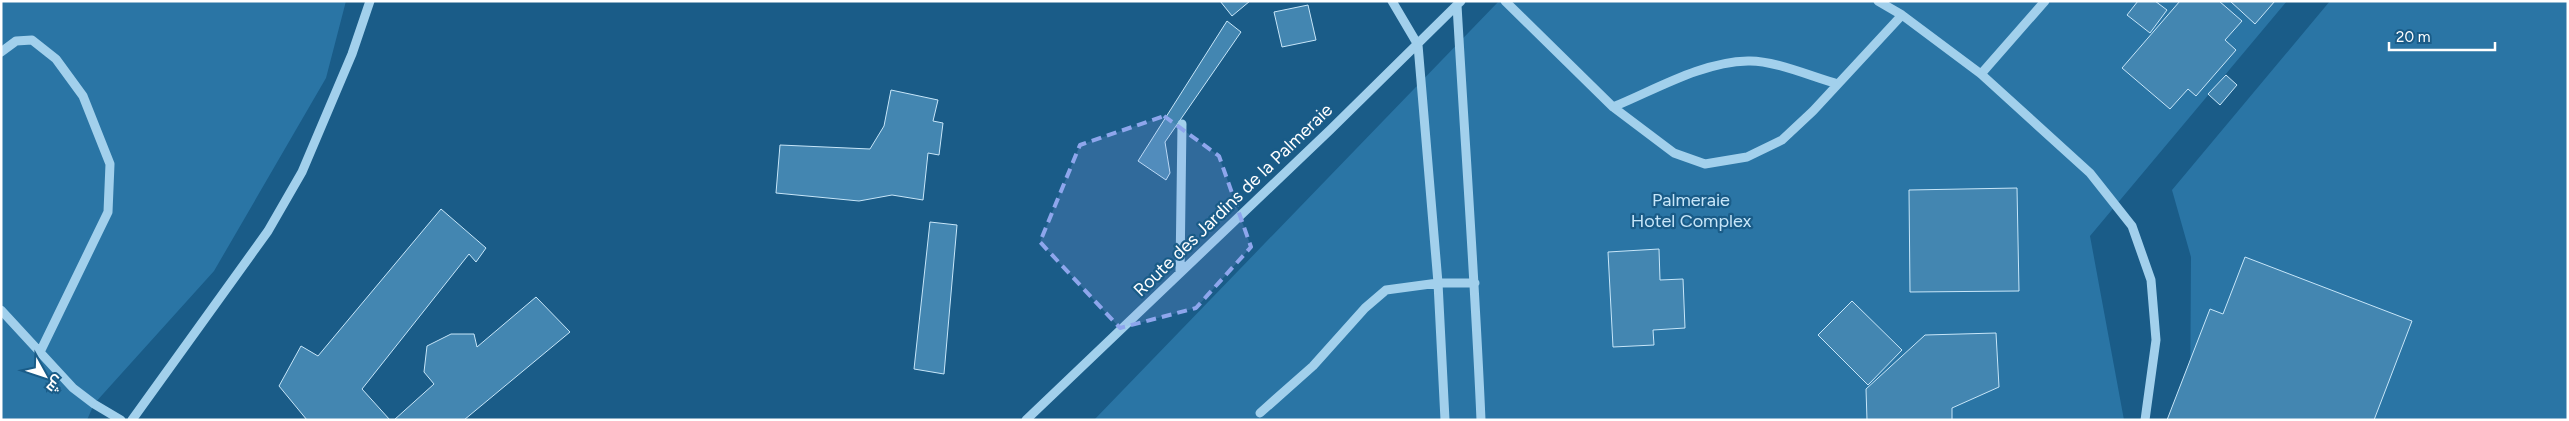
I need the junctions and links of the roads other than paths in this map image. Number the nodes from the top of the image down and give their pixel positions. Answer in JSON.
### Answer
{"nodes":[{"id":1,"x":370,"y":1,"type":"edge"},
{"id":2,"x":1392,"y":1,"type":"edge"},
{"id":3,"x":1506,"y":1,"type":"edge"},
{"id":4,"x":1878,"y":1,"type":"edge"},
{"id":5,"x":2045,"y":1,"type":"edge"},
{"id":6,"x":1459,"y":3,"type":"edge"},
{"id":7,"x":1902,"y":15,"type":"junction"},
{"id":8,"x":1418,"y":45,"type":"junction"},
{"id":9,"x":1,"y":52,"type":"edge"},
{"id":10,"x":1981,"y":74,"type":"junction"},
{"id":11,"x":1838,"y":84,"type":"junction"},
{"id":12,"x":1613,"y":108,"type":"junction"},
{"id":13,"x":1182,"y":124,"type":"dead end"},
{"id":14,"x":1180,"y":272,"type":"junction"},
{"id":15,"x":1475,"y":282,"type":"junction"},
{"id":16,"x":1438,"y":283,"type":"junction"},
{"id":17,"x":1,"y":310,"type":"edge"},
{"id":18,"x":41,"y":350,"type":"junction"},
{"id":19,"x":1260,"y":413,"type":"dead end"},
{"id":20,"x":121,"y":420,"type":"edge"},
{"id":21,"x":132,"y":420,"type":"edge"},
{"id":22,"x":1026,"y":420,"type":"edge"},
{"id":23,"x":1445,"y":420,"type":"edge"},
{"id":24,"x":1481,"y":420,"type":"edge"},
{"id":25,"x":2145,"y":420,"type":"edge"}],
"edges":[{"from":1,"to":21,"type":"street"},
{"from":2,"to":8,"type":"street"},
{"from":3,"to":12,"type":"street"},
{"from":4,"to":7,"type":"street"},
{"from":5,"to":10,"type":"street"},
{"from":6,"to":8,"type":"street","name":"Route des Jardins de la Palmeraie"},
{"from":6,"to":15,"type":"street"},
{"from":7,"to":10,"type":"street"},
{"from":7,"to":11,"type":"street"},
{"from":8,"to":14,"type":"street","name":"Route des Jardins de la Palmeraie"},
{"from":8,"to":16,"type":"street"},
{"from":9,"to":18,"type":"street"},
{"from":10,"to":25,"type":"street"},
{"from":11,"to":12,"type":"street"},
{"from":11,"to":12,"type":"street"},
{"from":13,"to":14,"type":"street"},
{"from":14,"to":22,"type":"street","name":"Route des Jardins de la Palmeraie"},
{"from":15,"to":16,"type":"street"},
{"from":15,"to":24,"type":"street"},
{"from":16,"to":19,"type":"street"},
{"from":16,"to":23,"type":"street"},
{"from":17,"to":18,"type":"street"},
{"from":18,"to":20,"type":"street"}]}
